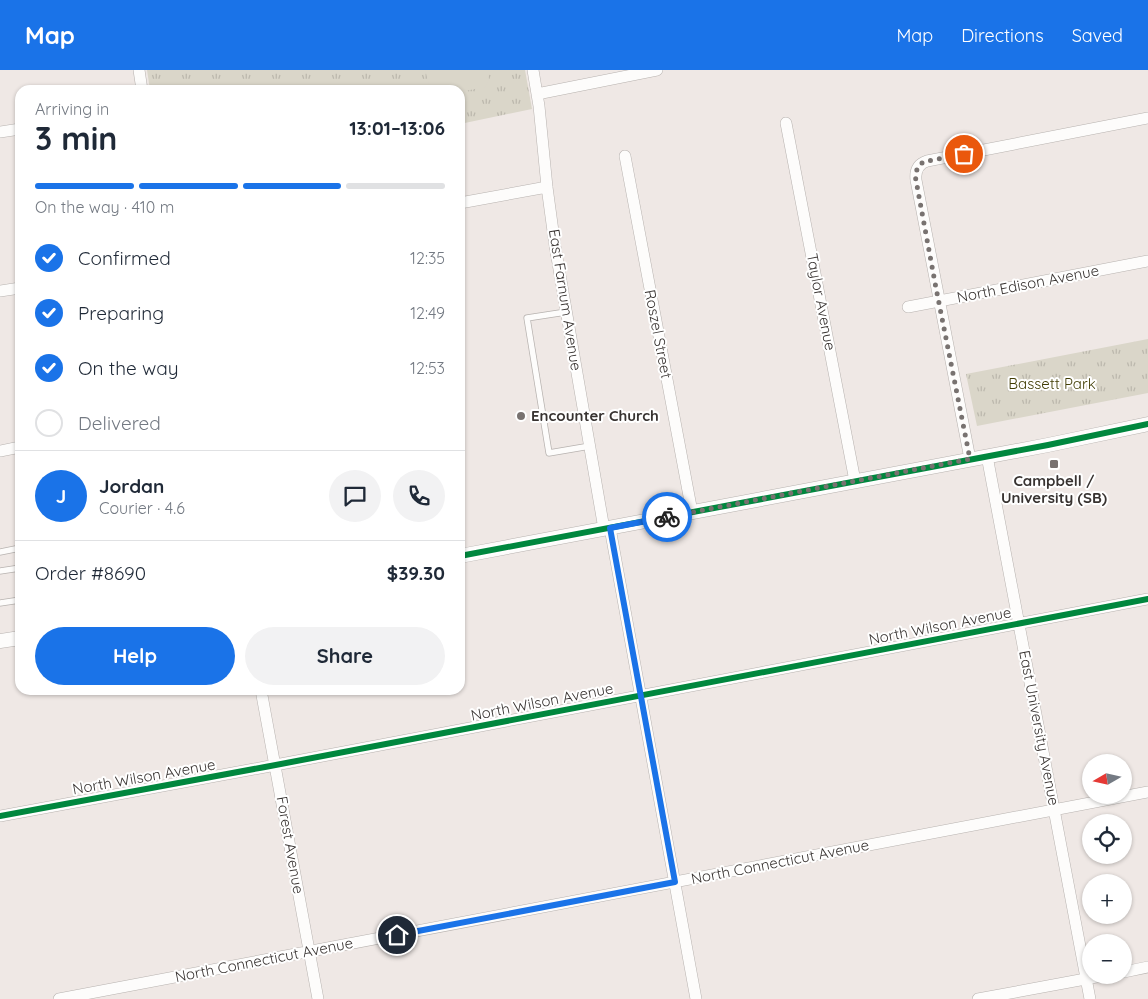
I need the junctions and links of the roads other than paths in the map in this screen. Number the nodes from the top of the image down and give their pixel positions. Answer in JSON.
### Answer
{"nodes":[{"id":1,"x":139,"y":70,"type":"edge"},
{"id":2,"x":533,"y":70,"type":"edge"},
{"id":3,"x":657,"y":70,"type":"edge"},
{"id":4,"x":141,"y":85,"type":"edge"},
{"id":5,"x":537,"y":94,"type":"junction"},
{"id":6,"x":1148,"y":118,"type":"edge"},
{"id":7,"x":786,"y":123,"type":"dead end"},
{"id":8,"x":15,"y":130,"type":"edge"},
{"id":9,"x":0,"y":132,"type":"edge"},
{"id":10,"x":625,"y":156,"type":"dead end"},
{"id":11,"x":547,"y":187,"type":"junction"},
{"id":12,"x":465,"y":203,"type":"edge"},
{"id":13,"x":1148,"y":261,"type":"edge"},
{"id":14,"x":15,"y":289,"type":"edge"},
{"id":15,"x":0,"y":291,"type":"edge"},
{"id":16,"x":938,"y":301,"type":"junction"},
{"id":17,"x":908,"y":307,"type":"dead end"},
{"id":18,"x":566,"y":312,"type":"junction"},
{"id":19,"x":1148,"y":424,"type":"edge"},
{"id":20,"x":590,"y":446,"type":"junction"},
{"id":21,"x":15,"y":448,"type":"edge"},
{"id":22,"x":0,"y":451,"type":"edge"},
{"id":23,"x":987,"y":456,"type":"junction"},
{"id":24,"x":970,"y":459,"type":"junction"},
{"id":25,"x":855,"y":481,"type":"junction"},
{"id":26,"x":692,"y":512,"type":"junction"},
{"id":27,"x":607,"y":528,"type":"junction"},
{"id":28,"x":15,"y":549,"type":"edge"},
{"id":29,"x":0,"y":552,"type":"edge"},
{"id":30,"x":465,"y":555,"type":"edge"},
{"id":31,"x":15,"y":569,"type":"edge"},
{"id":32,"x":0,"y":571,"type":"edge"},
{"id":33,"x":1148,"y":599,"type":"edge"},
{"id":34,"x":15,"y":601,"type":"edge"},
{"id":35,"x":0,"y":604,"type":"edge"},
{"id":36,"x":1019,"y":624,"type":"junction"},
{"id":37,"x":15,"y":639,"type":"edge"},
{"id":38,"x":0,"y":641,"type":"edge"},
{"id":39,"x":263,"y":695,"type":"edge"},
{"id":40,"x":641,"y":696,"type":"junction"},
{"id":41,"x":275,"y":765,"type":"junction"},
{"id":42,"x":1148,"y":792,"type":"edge"},
{"id":43,"x":1054,"y":810,"type":"junction"},
{"id":44,"x":0,"y":816,"type":"edge"},
{"id":45,"x":675,"y":882,"type":"junction"},
{"id":46,"x":310,"y":951,"type":"junction"},
{"id":47,"x":1082,"y":953,"type":"edge"},
{"id":48,"x":1148,"y":967,"type":"edge"},
{"id":49,"x":1132,"y":970,"type":"edge"},
{"id":50,"x":1082,"y":980,"type":"edge"},
{"id":51,"x":1088,"y":984,"type":"edge"},
{"id":52,"x":59,"y":999,"type":"edge"},
{"id":53,"x":318,"y":999,"type":"edge"},
{"id":54,"x":696,"y":999,"type":"edge"},
{"id":55,"x":978,"y":999,"type":"edge"},
{"id":56,"x":1090,"y":999,"type":"edge"}],
"edges":[{"from":1,"to":4,"type":"street"},
{"from":2,"to":5,"type":"street","name":"East Farnum Avenue"},
{"from":3,"to":5,"type":"street"},
{"from":5,"to":11,"type":"street","name":"East Farnum Avenue"},
{"from":6,"to":16,"type":"street"},
{"from":7,"to":25,"type":"street","name":"Taylor Avenue"},
{"from":8,"to":9,"type":"street"},
{"from":10,"to":26,"type":"street","name":"Roszel Street"},
{"from":11,"to":12,"type":"street"},
{"from":11,"to":18,"type":"street","name":"East Farnum Avenue"},
{"from":13,"to":16,"type":"street","name":"North Edison Avenue"},
{"from":14,"to":15,"type":"street"},
{"from":16,"to":17,"type":"street","name":"North Edison Avenue"},
{"from":16,"to":24,"type":"street"},
{"from":18,"to":20,"type":"street","name":"East Farnum Avenue"},
{"from":18,"to":20,"type":"lane"},
{"from":19,"to":23,"type":"street"},
{"from":20,"to":27,"type":"street","name":"East Farnum Avenue"},
{"from":21,"to":22,"type":"street"},
{"from":23,"to":24,"type":"street"},
{"from":23,"to":36,"type":"street","name":"East University Avenue"},
{"from":24,"to":25,"type":"street"},
{"from":25,"to":26,"type":"street"},
{"from":26,"to":27,"type":"street"},
{"from":27,"to":30,"type":"street"},
{"from":27,"to":40,"type":"street","name":"East Farnum Avenue"},
{"from":28,"to":29,"type":"lane"},
{"from":31,"to":32,"type":"lane"},
{"from":33,"to":36,"type":"street","name":"North Wilson Avenue"},
{"from":34,"to":35,"type":"lane"},
{"from":36,"to":40,"type":"street","name":"North Wilson Avenue"},
{"from":36,"to":43,"type":"street","name":"East University Avenue"},
{"from":37,"to":38,"type":"street"},
{"from":39,"to":41,"type":"street","name":"Forest Avenue"},
{"from":40,"to":41,"type":"street","name":"North Wilson Avenue"},
{"from":40,"to":45,"type":"street","name":"East Farnum Avenue"},
{"from":41,"to":44,"type":"street","name":"North Wilson Avenue"},
{"from":41,"to":46,"type":"street","name":"Forest Avenue"},
{"from":42,"to":43,"type":"street","name":"North Connecticut Avenue"},
{"from":43,"to":45,"type":"street","name":"North Connecticut Avenue"},
{"from":43,"to":47,"type":"street","name":"East University Avenue"},
{"from":45,"to":46,"type":"street","name":"North Connecticut Avenue"},
{"from":45,"to":54,"type":"street","name":"East Farnum Avenue"},
{"from":46,"to":52,"type":"street","name":"North Connecticut Avenue"},
{"from":46,"to":53,"type":"street","name":"Forest Avenue"},
{"from":48,"to":49,"type":"street"},
{"from":50,"to":55,"type":"street"},
{"from":51,"to":56,"type":"street","name":"East University Avenue"}]}
